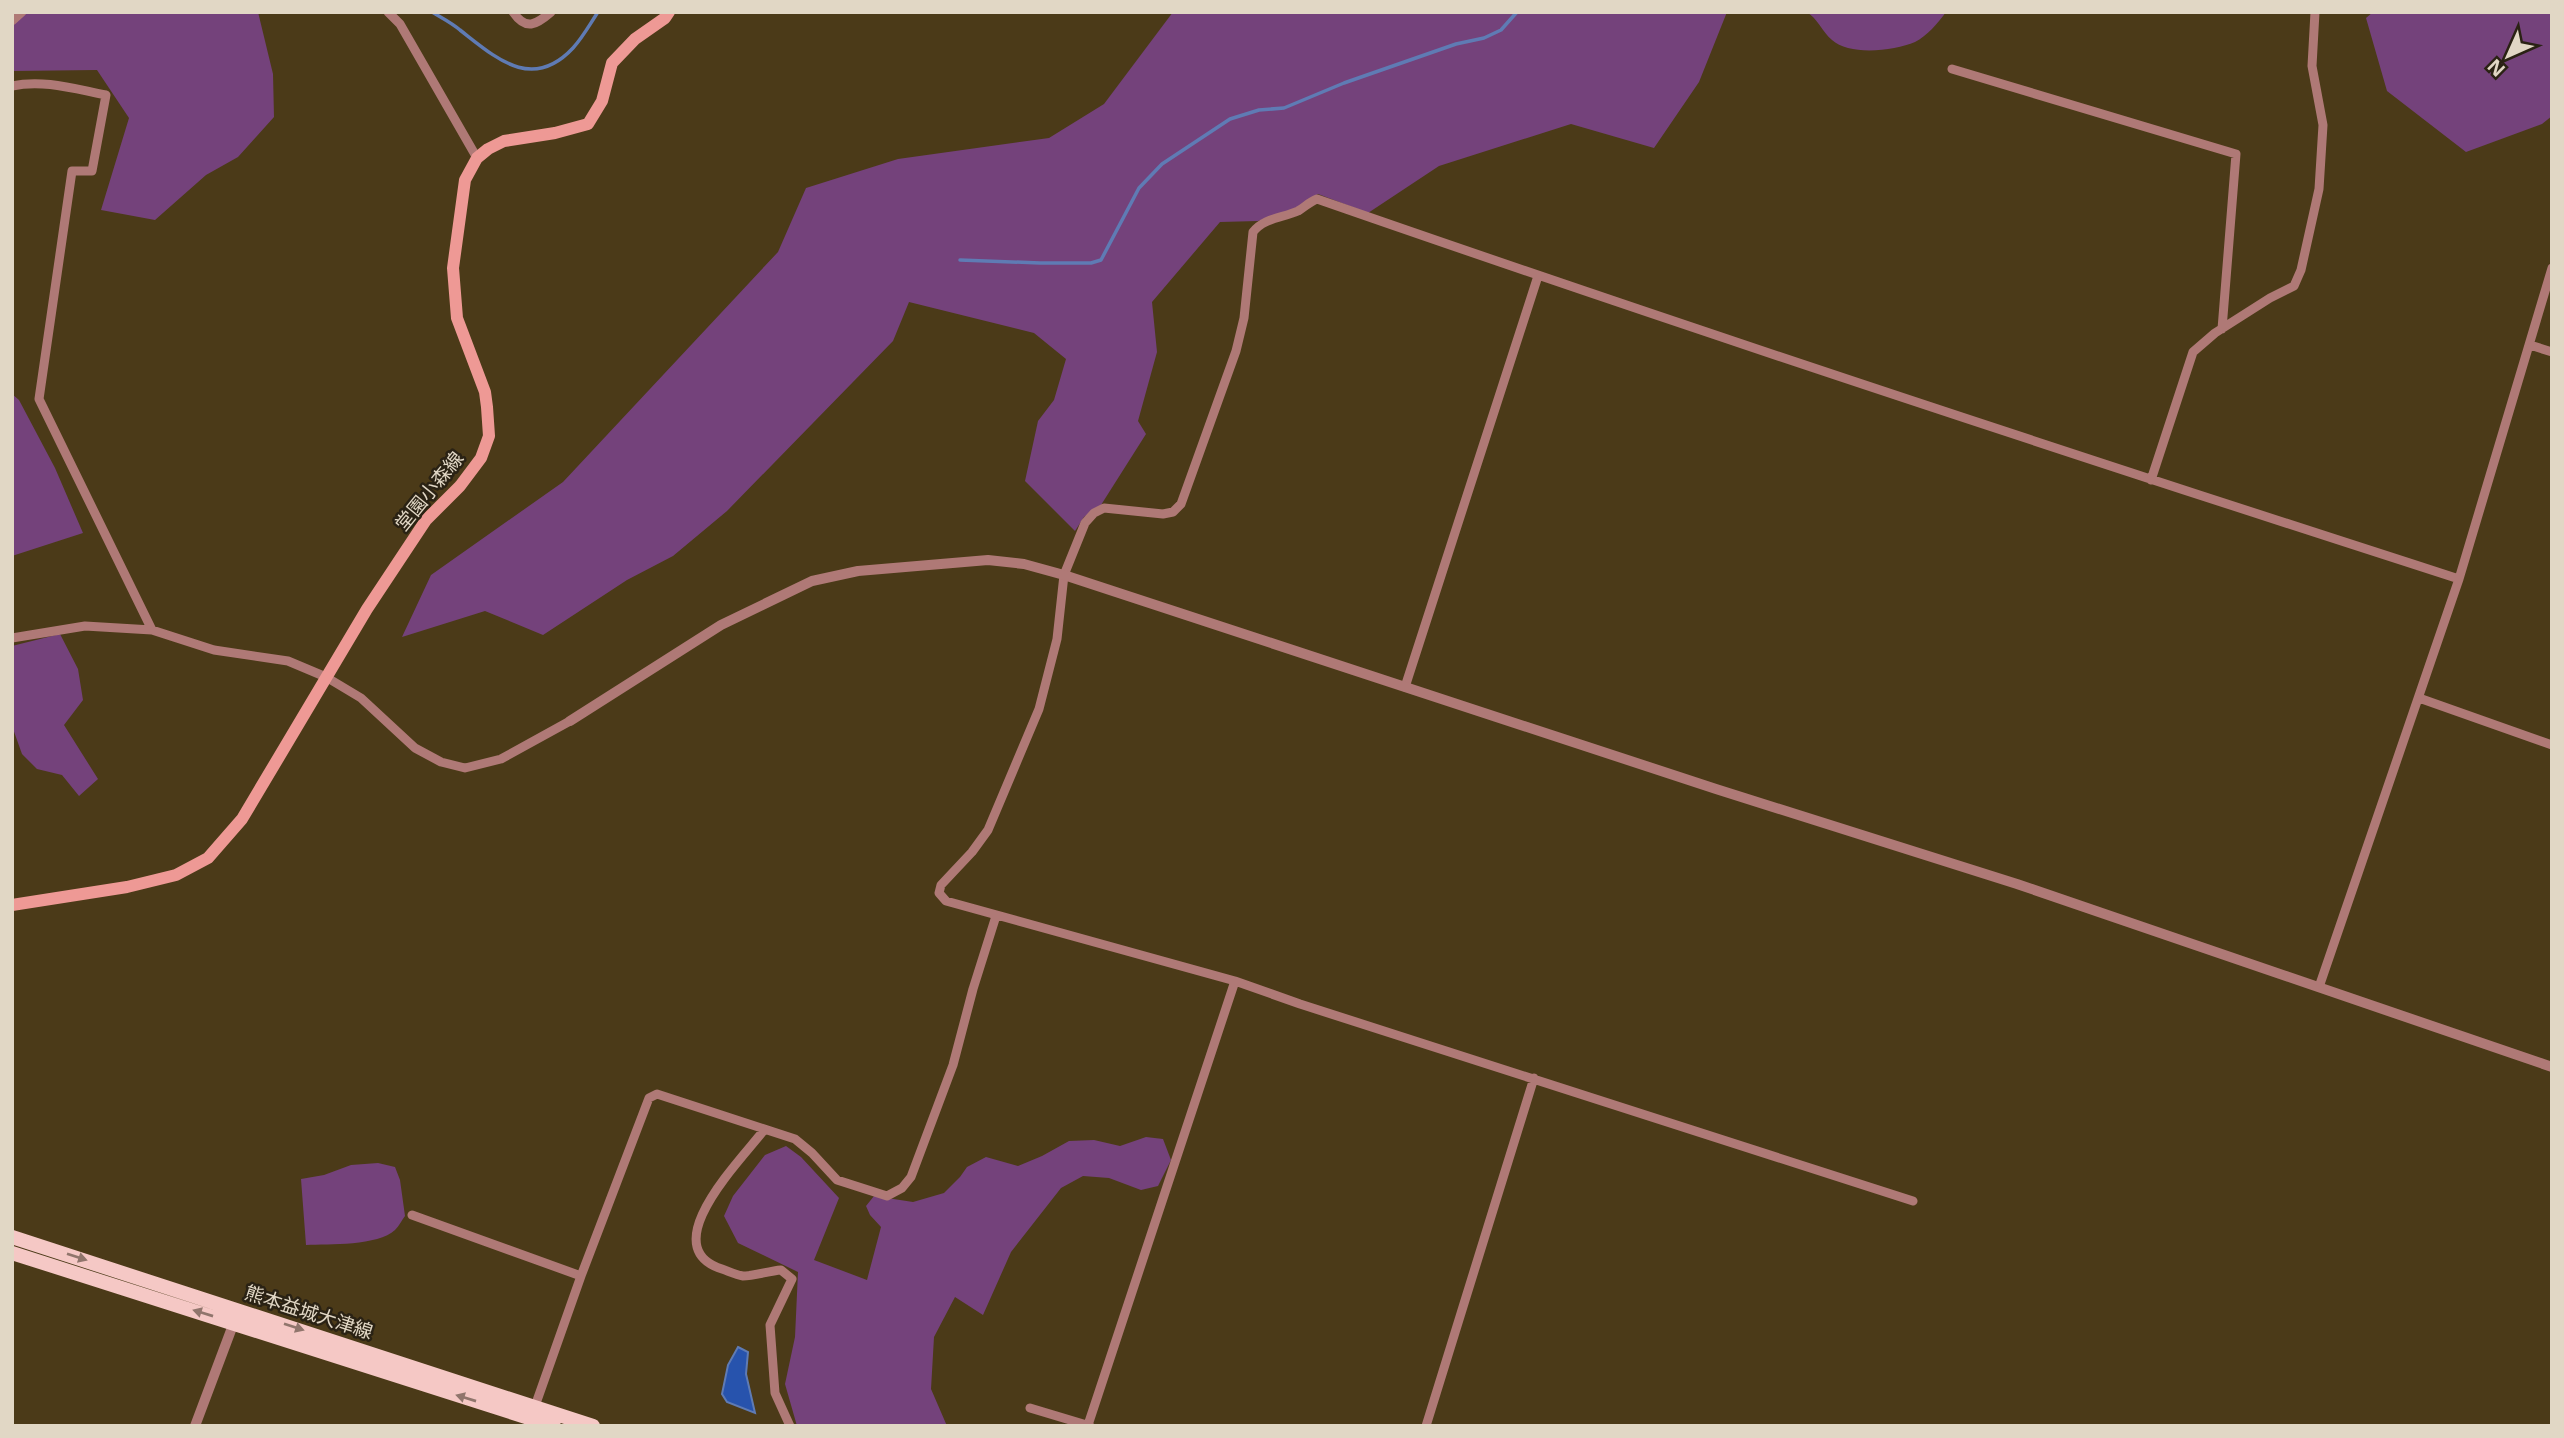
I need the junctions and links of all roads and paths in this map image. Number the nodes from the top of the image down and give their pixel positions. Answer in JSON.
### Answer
{"nodes":[{"id":1,"x":22,"y":12,"type":"edge"},
{"id":2,"x":388,"y":12,"type":"edge"},
{"id":3,"x":513,"y":12,"type":"edge"},
{"id":4,"x":551,"y":12,"type":"edge"},
{"id":5,"x":669,"y":12,"type":"edge"},
{"id":6,"x":2315,"y":12,"type":"edge"},
{"id":7,"x":12,"y":22,"type":"edge"},
{"id":8,"x":1952,"y":69,"type":"dead end"},
{"id":9,"x":12,"y":86,"type":"edge"},
{"id":10,"x":477,"y":158,"type":"junction"},
{"id":11,"x":2552,"y":268,"type":"edge"},
{"id":12,"x":1538,"y":276,"type":"junction"},
{"id":13,"x":2222,"y":329,"type":"junction"},
{"id":14,"x":2530,"y":345,"type":"junction"},
{"id":15,"x":2552,"y":352,"type":"edge"},
{"id":16,"x":2151,"y":480,"type":"junction"},
{"id":17,"x":1064,"y":575,"type":"junction"},
{"id":18,"x":2459,"y":579,"type":"junction"},
{"id":19,"x":152,"y":630,"type":"junction"},
{"id":20,"x":12,"y":638,"type":"edge"},
{"id":21,"x":326,"y":677,"type":"junction"},
{"id":22,"x":1405,"y":687,"type":"junction"},
{"id":23,"x":2419,"y":698,"type":"junction"},
{"id":24,"x":570,"y":721,"type":"joint"},
{"id":25,"x":2552,"y":745,"type":"edge"},
{"id":26,"x":12,"y":905,"type":"edge"},
{"id":27,"x":996,"y":916,"type":"junction"},
{"id":28,"x":1235,"y":981,"type":"junction"},
{"id":29,"x":2319,"y":987,"type":"junction"},
{"id":30,"x":2552,"y":1067,"type":"edge"},
{"id":31,"x":1534,"y":1078,"type":"junction"},
{"id":32,"x":764,"y":1130,"type":"junction"},
{"id":33,"x":1913,"y":1201,"type":"dead end"},
{"id":34,"x":412,"y":1215,"type":"dead end"},
{"id":35,"x":12,"y":1237,"type":"edge"},
{"id":36,"x":12,"y":1253,"type":"edge"},
{"id":37,"x":581,"y":1276,"type":"junction"},
{"id":38,"x":237,"y":1312,"type":"junction"},
{"id":39,"x":1030,"y":1408,"type":"dead end"},
{"id":40,"x":531,"y":1417,"type":"edge"},
{"id":41,"x":1089,"y":1425,"type":"edge"},
{"id":42,"x":195,"y":1426,"type":"edge"},
{"id":43,"x":554,"y":1426,"type":"edge"},
{"id":44,"x":593,"y":1426,"type":"edge"},
{"id":45,"x":790,"y":1426,"type":"edge"},
{"id":46,"x":1426,"y":1426,"type":"edge"}],
"edges":[{"from":1,"to":7,"type":"street"},
{"from":2,"to":10,"type":"street"},
{"from":3,"to":4,"type":"street"},
{"from":5,"to":10,"type":"main road"},
{"from":6,"to":13,"type":"street"},
{"from":8,"to":13,"type":"street"},
{"from":9,"to":19,"type":"street"},
{"from":10,"to":21,"type":"main road","name":"堂園小森線"},
{"from":11,"to":14,"type":"street"},
{"from":12,"to":16,"type":"street"},
{"from":12,"to":17,"type":"street"},
{"from":12,"to":22,"type":"street"},
{"from":13,"to":16,"type":"street"},
{"from":14,"to":15,"type":"street"},
{"from":14,"to":18,"type":"street"},
{"from":16,"to":18,"type":"street"},
{"from":17,"to":22,"type":"street"},
{"from":17,"to":24,"type":"street"},
{"from":17,"to":27,"type":"street"},
{"from":18,"to":23,"type":"street"},
{"from":19,"to":20,"type":"street"},
{"from":19,"to":21,"type":"street"},
{"from":21,"to":24,"type":"street"},
{"from":21,"to":26,"type":"main road","name":"堂園小森線"},
{"from":22,"to":29,"type":"street"},
{"from":23,"to":25,"type":"street"},
{"from":23,"to":29,"type":"street"},
{"from":27,"to":28,"type":"street"},
{"from":27,"to":32,"type":"street"},
{"from":28,"to":31,"type":"street"},
{"from":28,"to":41,"type":"street"},
{"from":29,"to":30,"type":"street"},
{"from":31,"to":33,"type":"street"},
{"from":31,"to":46,"type":"street"},
{"from":32,"to":37,"type":"street"},
{"from":32,"to":45,"type":"street"},
{"from":34,"to":37,"type":"street"},
{"from":35,"to":38,"type":"main road","name":"熊本益城大津線","one_way":true},
{"from":38,"to":36,"type":"main road","name":"熊本益城大津線","one_way":true},
{"from":37,"to":40,"type":"street"},
{"from":38,"to":40,"type":"main road","name":"熊本益城大津線"},
{"from":38,"to":42,"type":"street"},
{"from":39,"to":41,"type":"street"},
{"from":40,"to":43,"type":"main road","name":"熊本益城大津線"},
{"from":40,"to":44,"type":"main road","name":"熊本益城大津線"}]}
